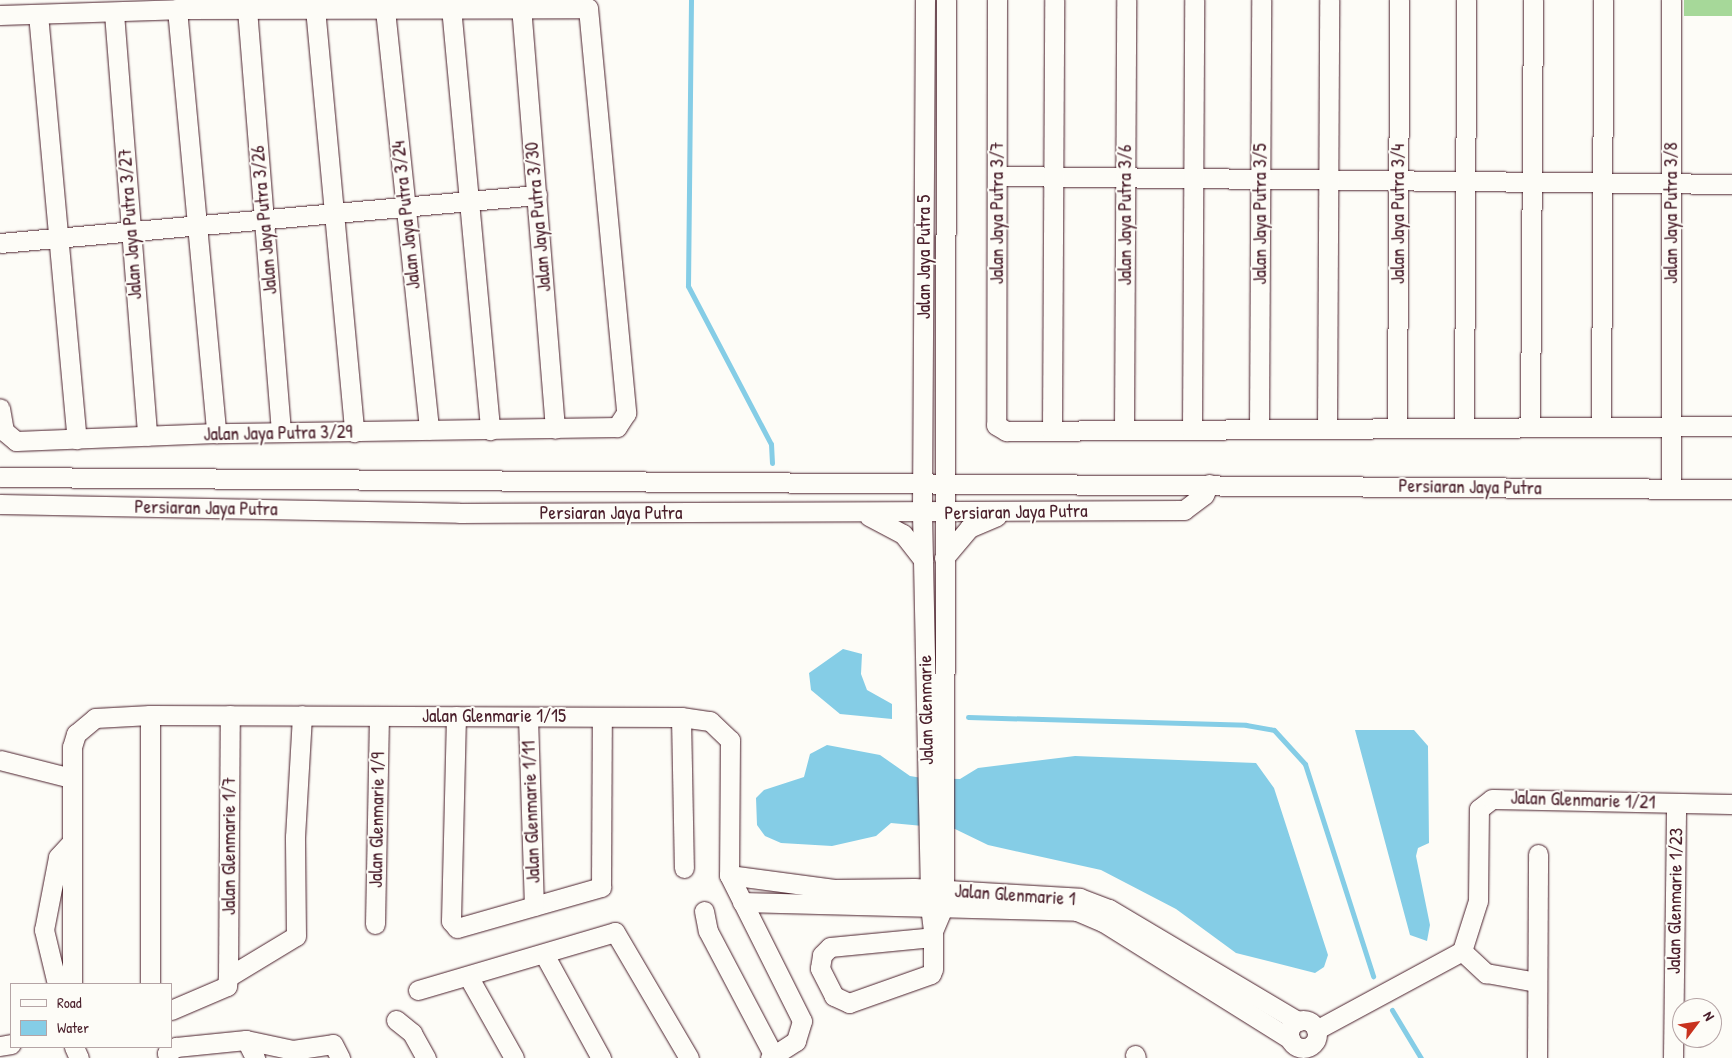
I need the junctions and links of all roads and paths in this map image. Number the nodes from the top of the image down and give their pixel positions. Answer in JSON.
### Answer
{"nodes":[{"id":1,"x":925,"y":0,"type":"edge"},
{"id":2,"x":946,"y":0,"type":"edge"},
{"id":3,"x":997,"y":0,"type":"edge"},
{"id":4,"x":1054,"y":0,"type":"edge"},
{"id":5,"x":1126,"y":0,"type":"edge"},
{"id":6,"x":1194,"y":0,"type":"edge"},
{"id":7,"x":1261,"y":0,"type":"edge"},
{"id":8,"x":1329,"y":0,"type":"edge"},
{"id":9,"x":1399,"y":0,"type":"edge"},
{"id":10,"x":1466,"y":0,"type":"edge"},
{"id":11,"x":1532,"y":0,"type":"edge"},
{"id":12,"x":1603,"y":0,"type":"edge"},
{"id":13,"x":1671,"y":0,"type":"edge"},
{"id":14,"x":384,"y":4,"type":"edge"},
{"id":15,"x":522,"y":6,"type":"junction"},
{"id":16,"x":451,"y":7,"type":"junction"},
{"id":17,"x":315,"y":8,"type":"junction"},
{"id":18,"x":177,"y":9,"type":"junction"},
{"id":19,"x":247,"y":9,"type":"junction"},
{"id":20,"x":114,"y":13,"type":"junction"},
{"id":21,"x":38,"y":14,"type":"junction"},
{"id":22,"x":0,"y":15,"type":"edge"},
{"id":23,"x":996,"y":176,"type":"junction"},
{"id":24,"x":1053,"y":177,"type":"junction"},
{"id":25,"x":1126,"y":177,"type":"junction"},
{"id":26,"x":1194,"y":178,"type":"junction"},
{"id":27,"x":1260,"y":179,"type":"junction"},
{"id":28,"x":1328,"y":180,"type":"junction"},
{"id":29,"x":1398,"y":180,"type":"junction"},
{"id":30,"x":1465,"y":181,"type":"junction"},
{"id":31,"x":1532,"y":182,"type":"junction"},
{"id":32,"x":1602,"y":183,"type":"junction"},
{"id":33,"x":1671,"y":183,"type":"junction"},
{"id":34,"x":1732,"y":184,"type":"edge"},
{"id":35,"x":537,"y":194,"type":"junction"},
{"id":36,"x":469,"y":201,"type":"junction"},
{"id":37,"x":406,"y":208,"type":"junction"},
{"id":38,"x":334,"y":214,"type":"junction"},
{"id":39,"x":264,"y":220,"type":"junction"},
{"id":40,"x":197,"y":226,"type":"junction"},
{"id":41,"x":130,"y":232,"type":"junction"},
{"id":42,"x":59,"y":238,"type":"junction"},
{"id":43,"x":0,"y":243,"type":"edge"},
{"id":44,"x":0,"y":408,"type":"edge"},
{"id":45,"x":1671,"y":426,"type":"junction"},
{"id":46,"x":1732,"y":426,"type":"edge"},
{"id":47,"x":1530,"y":427,"type":"junction"},
{"id":48,"x":1601,"y":427,"type":"junction"},
{"id":49,"x":1327,"y":428,"type":"junction"},
{"id":50,"x":1397,"y":428,"type":"junction"},
{"id":51,"x":1464,"y":428,"type":"junction"},
{"id":52,"x":556,"y":429,"type":"junction"},
{"id":53,"x":1192,"y":429,"type":"junction"},
{"id":54,"x":1259,"y":429,"type":"junction"},
{"id":55,"x":429,"y":430,"type":"junction"},
{"id":56,"x":490,"y":430,"type":"junction"},
{"id":57,"x":1052,"y":430,"type":"junction"},
{"id":58,"x":1124,"y":430,"type":"junction"},
{"id":59,"x":281,"y":432,"type":"junction"},
{"id":60,"x":354,"y":432,"type":"junction"},
{"id":61,"x":216,"y":433,"type":"junction"},
{"id":62,"x":147,"y":436,"type":"junction"},
{"id":63,"x":77,"y":439,"type":"junction"},
{"id":64,"x":0,"y":477,"type":"edge"},
{"id":65,"x":922,"y":484,"type":"junction"},
{"id":66,"x":1209,"y":484,"type":"junction"},
{"id":67,"x":944,"y":485,"type":"junction"},
{"id":68,"x":1671,"y":489,"type":"junction"},
{"id":69,"x":1732,"y":489,"type":"edge"},
{"id":70,"x":0,"y":504,"type":"edge"},
{"id":71,"x":1007,"y":512,"type":"junction"},
{"id":72,"x":922,"y":513,"type":"junction"},
{"id":73,"x":944,"y":513,"type":"junction"},
{"id":74,"x":864,"y":514,"type":"junction"},
{"id":75,"x":944,"y":558,"type":"junction"},
{"id":76,"x":923,"y":560,"type":"junction"},
{"id":77,"x":150,"y":715,"type":"junction"},
{"id":78,"x":230,"y":715,"type":"junction"},
{"id":79,"x":302,"y":715,"type":"junction"},
{"id":80,"x":379,"y":716,"type":"junction"},
{"id":81,"x":456,"y":716,"type":"junction"},
{"id":82,"x":528,"y":717,"type":"junction"},
{"id":83,"x":602,"y":717,"type":"junction"},
{"id":84,"x":681,"y":717,"type":"junction"},
{"id":85,"x":0,"y":760,"type":"edge"},
{"id":86,"x":936,"y":765,"type":"junction"},
{"id":87,"x":71,"y":778,"type":"junction"},
{"id":88,"x":1676,"y":803,"type":"junction"},
{"id":89,"x":1732,"y":804,"type":"edge"},
{"id":90,"x":70,"y":844,"type":"junction"},
{"id":91,"x":1538,"y":854,"type":"dead end"},
{"id":92,"x":684,"y":868,"type":"dead end"},
{"id":93,"x":729,"y":875,"type":"junction"},
{"id":94,"x":834,"y":898,"type":"junction"},
{"id":95,"x":937,"y":898,"type":"junction"},
{"id":96,"x":742,"y":902,"type":"junction"},
{"id":97,"x":790,"y":905,"type":"junction"},
{"id":98,"x":534,"y":906,"type":"junction"},
{"id":99,"x":704,"y":911,"type":"dead end"},
{"id":100,"x":375,"y":924,"type":"dead end"},
{"id":101,"x":760,"y":934,"type":"junction"},
{"id":102,"x":933,"y":934,"type":"junction"},
{"id":103,"x":1462,"y":952,"type":"junction"},
{"id":104,"x":544,"y":954,"type":"junction"},
{"id":105,"x":1195,"y":970,"type":"junction"},
{"id":106,"x":468,"y":976,"type":"junction"},
{"id":107,"x":228,"y":977,"type":"junction"},
{"id":108,"x":1537,"y":982,"type":"junction"},
{"id":109,"x":57,"y":983,"type":"edge"},
{"id":110,"x":72,"y":983,"type":"edge"},
{"id":111,"x":150,"y":983,"type":"edge"},
{"id":112,"x":418,"y":990,"type":"dead end"},
{"id":113,"x":172,"y":1010,"type":"edge"},
{"id":114,"x":396,"y":1020,"type":"dead end"},
{"id":115,"x":1298,"y":1021,"type":"junction"},
{"id":116,"x":1316,"y":1030,"type":"junction"},
{"id":117,"x":246,"y":1040,"type":"junction"},
{"id":118,"x":1299,"y":1048,"type":"edge"},
{"id":119,"x":772,"y":1057,"type":"edge"},
{"id":120,"x":168,"y":1058,"type":"edge"},
{"id":121,"x":255,"y":1058,"type":"edge"},
{"id":122,"x":340,"y":1058,"type":"edge"},
{"id":123,"x":426,"y":1058,"type":"edge"},
{"id":124,"x":514,"y":1058,"type":"edge"},
{"id":125,"x":601,"y":1058,"type":"edge"},
{"id":126,"x":689,"y":1058,"type":"edge"},
{"id":127,"x":1536,"y":1058,"type":"edge"},
{"id":128,"x":1673,"y":1058,"type":"edge"}],
"edges":[{"from":1,"to":65,"type":"street","name":"Jalan Jaya Putra 5"},
{"from":2,"to":67,"type":"street","name":"Jalan Jaya Putra 5"},
{"from":3,"to":23,"type":"street","name":"Jalan Jaya Putra 3/7"},
{"from":4,"to":24,"type":"street"},
{"from":5,"to":25,"type":"street","name":"Jalan Jaya Putra 3/6"},
{"from":6,"to":26,"type":"street"},
{"from":7,"to":27,"type":"street","name":"Jalan Jaya Putra 3/5"},
{"from":8,"to":28,"type":"street"},
{"from":9,"to":29,"type":"street","name":"Jalan Jaya Putra 3/4"},
{"from":10,"to":30,"type":"street"},
{"from":11,"to":31,"type":"street"},
{"from":12,"to":32,"type":"street"},
{"from":13,"to":33,"type":"street","name":"Jalan Jaya Putra 3/8"},
{"from":14,"to":16,"type":"street"},
{"from":14,"to":17,"type":"street"},
{"from":14,"to":37,"type":"street","name":"Jalan Jaya Putra 3/24"},
{"from":15,"to":16,"type":"street"},
{"from":15,"to":35,"type":"street","name":"Jalan Jaya Putra 3/30"},
{"from":15,"to":52,"type":"street","name":"Jalan Jaya Putra 3/29"},
{"from":16,"to":36,"type":"street"},
{"from":17,"to":19,"type":"street"},
{"from":17,"to":38,"type":"street"},
{"from":18,"to":19,"type":"street"},
{"from":18,"to":20,"type":"street"},
{"from":18,"to":40,"type":"street"},
{"from":19,"to":39,"type":"street","name":"Jalan Jaya Putra 3/26"},
{"from":20,"to":21,"type":"street"},
{"from":20,"to":41,"type":"street","name":"Jalan Jaya Putra 3/27"},
{"from":21,"to":22,"type":"street"},
{"from":21,"to":42,"type":"street"},
{"from":23,"to":24,"type":"street"},
{"from":23,"to":57,"type":"street","name":"Jalan Jaya Putra 3/7"},
{"from":24,"to":25,"type":"street"},
{"from":24,"to":57,"type":"street"},
{"from":25,"to":26,"type":"street"},
{"from":25,"to":58,"type":"street","name":"Jalan Jaya Putra 3/6"},
{"from":26,"to":27,"type":"street"},
{"from":26,"to":53,"type":"street"},
{"from":27,"to":28,"type":"street"},
{"from":27,"to":54,"type":"street","name":"Jalan Jaya Putra 3/5"},
{"from":28,"to":29,"type":"street"},
{"from":28,"to":49,"type":"street"},
{"from":29,"to":30,"type":"street"},
{"from":29,"to":50,"type":"street","name":"Jalan Jaya Putra 3/4"},
{"from":30,"to":31,"type":"street"},
{"from":30,"to":51,"type":"street"},
{"from":31,"to":32,"type":"street"},
{"from":31,"to":47,"type":"street"},
{"from":32,"to":33,"type":"street"},
{"from":32,"to":48,"type":"street"},
{"from":33,"to":34,"type":"street"},
{"from":33,"to":45,"type":"street","name":"Jalan Jaya Putra 3/8"},
{"from":35,"to":36,"type":"street"},
{"from":35,"to":52,"type":"street","name":"Jalan Jaya Putra 3/30"},
{"from":36,"to":37,"type":"street"},
{"from":36,"to":56,"type":"street"},
{"from":37,"to":38,"type":"street"},
{"from":37,"to":55,"type":"street","name":"Jalan Jaya Putra 3/24"},
{"from":38,"to":39,"type":"street"},
{"from":38,"to":60,"type":"street"},
{"from":39,"to":40,"type":"street"},
{"from":39,"to":59,"type":"street","name":"Jalan Jaya Putra 3/26"},
{"from":40,"to":41,"type":"street"},
{"from":40,"to":61,"type":"street"},
{"from":41,"to":42,"type":"street"},
{"from":41,"to":62,"type":"street","name":"Jalan Jaya Putra 3/27"},
{"from":42,"to":43,"type":"street"},
{"from":42,"to":63,"type":"street"},
{"from":44,"to":63,"type":"street","name":"Jalan Jaya Putra 3/29"},
{"from":45,"to":46,"type":"street"},
{"from":45,"to":48,"type":"street"},
{"from":45,"to":68,"type":"street","name":"Jalan Jaya Putra 3/8"},
{"from":47,"to":48,"type":"street"},
{"from":47,"to":51,"type":"street"},
{"from":49,"to":50,"type":"street"},
{"from":49,"to":54,"type":"street"},
{"from":50,"to":51,"type":"street"},
{"from":52,"to":56,"type":"street","name":"Jalan Jaya Putra 3/29"},
{"from":53,"to":54,"type":"street"},
{"from":53,"to":58,"type":"street"},
{"from":55,"to":56,"type":"street","name":"Jalan Jaya Putra 3/29"},
{"from":55,"to":60,"type":"street","name":"Jalan Jaya Putra 3/29"},
{"from":57,"to":58,"type":"street"},
{"from":59,"to":60,"type":"street","name":"Jalan Jaya Putra 3/29"},
{"from":59,"to":61,"type":"street","name":"Jalan Jaya Putra 3/29"},
{"from":61,"to":62,"type":"street","name":"Jalan Jaya Putra 3/29"},
{"from":62,"to":63,"type":"street","name":"Jalan Jaya Putra 3/29"},
{"from":64,"to":65,"type":"street","name":"Persiaran Jaya Putra"},
{"from":65,"to":67,"type":"street","name":"Persiaran Jaya Putra"},
{"from":65,"to":72,"type":"street","name":"Jalan Jaya Putra 5"},
{"from":66,"to":67,"type":"street","name":"Persiaran Jaya Putra"},
{"from":66,"to":68,"type":"street","name":"Persiaran Jaya Putra"},
{"from":66,"to":71,"type":"street","name":"Persiaran Jaya Putra"},
{"from":67,"to":73,"type":"street","name":"Jalan Jaya Putra 5"},
{"from":68,"to":69,"type":"street","name":"Persiaran Jaya Putra"},
{"from":70,"to":74,"type":"street","name":"Persiaran Jaya Putra"},
{"from":71,"to":73,"type":"street","name":"Persiaran Jaya Putra"},
{"from":71,"to":75,"type":"street"},
{"from":72,"to":73,"type":"street","name":"Persiaran Jaya Putra"},
{"from":72,"to":74,"type":"street","name":"Persiaran Jaya Putra"},
{"from":72,"to":76,"type":"street","name":"Jalan Glenmarie"},
{"from":73,"to":75,"type":"street","name":"Jalan Glenmarie"},
{"from":74,"to":76,"type":"street"},
{"from":75,"to":86,"type":"street","name":"Jalan Glenmarie"},
{"from":76,"to":86,"type":"street","name":"Jalan Glenmarie"},
{"from":77,"to":78,"type":"street","name":"Jalan Glenmarie 1/15"},
{"from":77,"to":87,"type":"street","name":"Jalan Glenmarie 1/15"},
{"from":77,"to":111,"type":"street"},
{"from":78,"to":79,"type":"street","name":"Jalan Glenmarie 1/15"},
{"from":78,"to":107,"type":"street","name":"Jalan Glenmarie 1/7"},
{"from":79,"to":80,"type":"street","name":"Jalan Glenmarie 1/15"},
{"from":79,"to":107,"type":"street"},
{"from":80,"to":81,"type":"street","name":"Jalan Glenmarie 1/15"},
{"from":80,"to":100,"type":"street","name":"Jalan Glenmarie 1/9"},
{"from":81,"to":82,"type":"street","name":"Jalan Glenmarie 1/15"},
{"from":81,"to":98,"type":"street"},
{"from":82,"to":83,"type":"street","name":"Jalan Glenmarie 1/15"},
{"from":82,"to":98,"type":"street","name":"Jalan Glenmarie 1/11"},
{"from":83,"to":84,"type":"street","name":"Jalan Glenmarie 1/15"},
{"from":83,"to":98,"type":"street"},
{"from":84,"to":92,"type":"street"},
{"from":84,"to":93,"type":"street","name":"Jalan Glenmarie 1/15"},
{"from":85,"to":87,"type":"street"},
{"from":86,"to":95,"type":"street","name":"Jalan Glenmarie"},
{"from":87,"to":90,"type":"street"},
{"from":88,"to":89,"type":"street","name":"Jalan Glenmarie 1/21"},
{"from":88,"to":103,"type":"street","name":"Jalan Glenmarie 1/21"},
{"from":88,"to":128,"type":"street","name":"Jalan Glenmarie 1/23"},
{"from":90,"to":109,"type":"street"},
{"from":90,"to":110,"type":"street"},
{"from":91,"to":108,"type":"street"},
{"from":93,"to":94,"type":"street","name":"Jalan Glenmarie 1"},
{"from":93,"to":96,"type":"street","name":"Jalan Glenmarie 1/15"},
{"from":94,"to":95,"type":"street","name":"Jalan Glenmarie 1"},
{"from":94,"to":97,"type":"street","name":"Jalan Glenmarie 1"},
{"from":95,"to":102,"type":"street"},
{"from":95,"to":105,"type":"street","name":"Jalan Glenmarie 1"},
{"from":96,"to":97,"type":"street","name":"Jalan Glenmarie 1"},
{"from":96,"to":101,"type":"street","name":"Jalan Glenmarie 1/15"},
{"from":97,"to":101,"type":"street"},
{"from":99,"to":119,"type":"street"},
{"from":101,"to":119,"type":"street","name":"Jalan Glenmarie 1/15"},
{"from":102,"to":102,"type":"street"},
{"from":103,"to":108,"type":"street"},
{"from":103,"to":116,"type":"street"},
{"from":104,"to":106,"type":"street"},
{"from":104,"to":125,"type":"street"},
{"from":104,"to":126,"type":"street"},
{"from":105,"to":115,"type":"street","name":"Jalan Glenmarie 1"},
{"from":105,"to":118,"type":"street","name":"Jalan Glenmarie 1"},
{"from":106,"to":112,"type":"street"},
{"from":106,"to":124,"type":"street"},
{"from":107,"to":113,"type":"street"},
{"from":108,"to":127,"type":"street"},
{"from":114,"to":123,"type":"street"},
{"from":115,"to":116,"type":"street"},
{"from":115,"to":118,"type":"street"},
{"from":116,"to":118,"type":"street"},
{"from":117,"to":120,"type":"street"},
{"from":117,"to":121,"type":"street"},
{"from":117,"to":122,"type":"street"}]}
